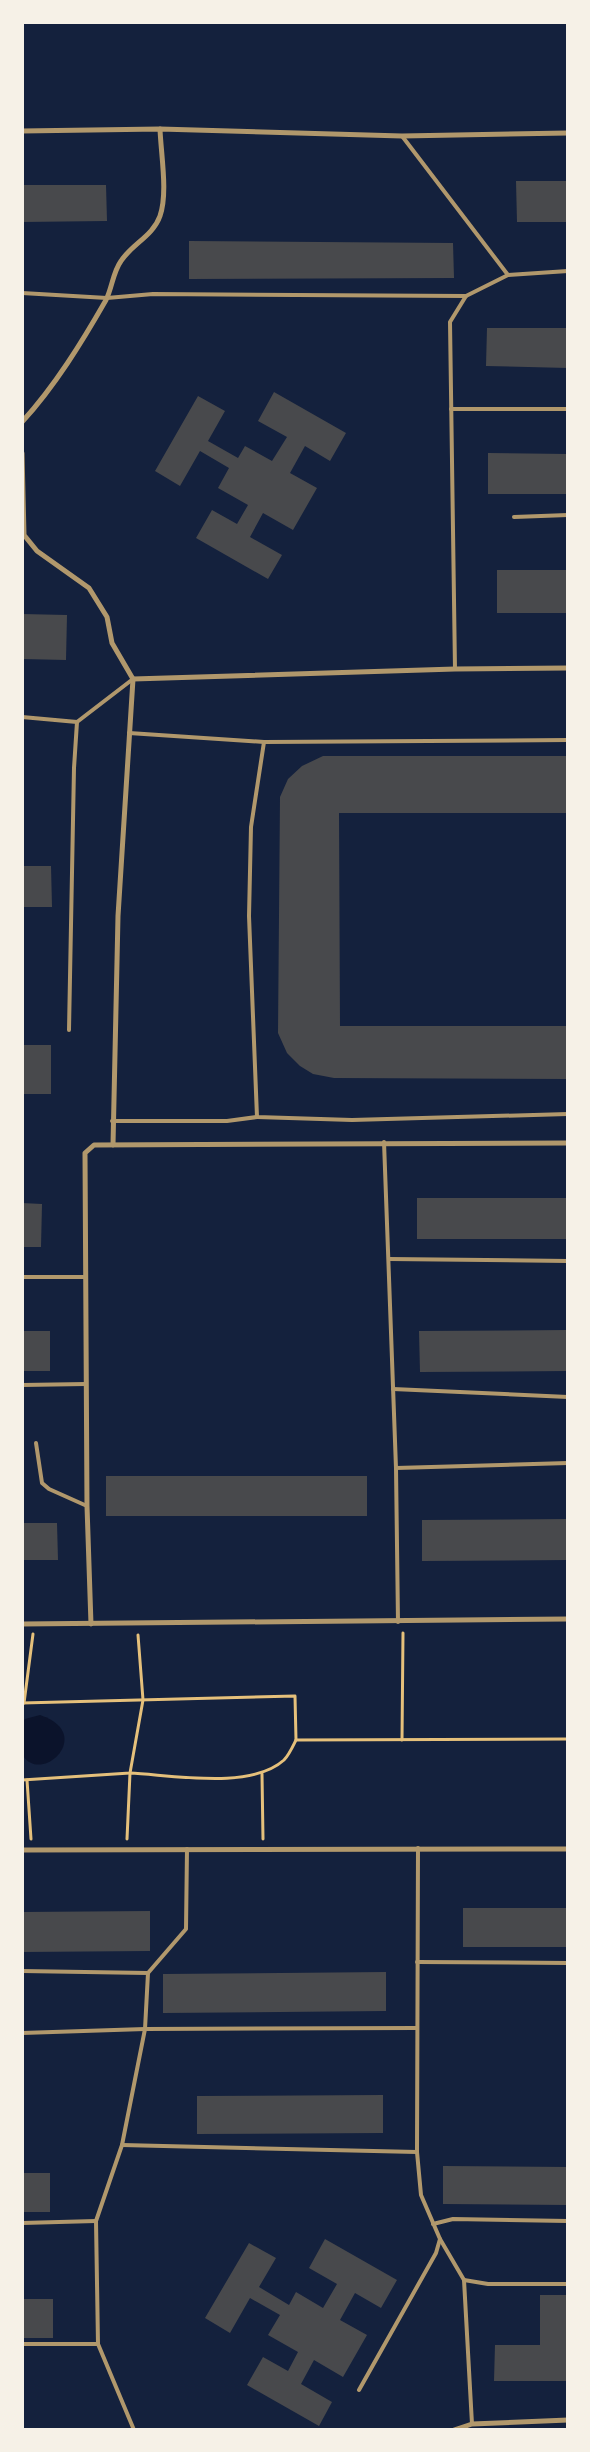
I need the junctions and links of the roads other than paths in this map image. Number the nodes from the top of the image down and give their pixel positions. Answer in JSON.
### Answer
{"nodes":[{"id":1,"x":160,"y":129,"type":"junction"},
{"id":2,"x":22,"y":130,"type":"edge"},
{"id":3,"x":568,"y":133,"type":"edge"},
{"id":4,"x":402,"y":136,"type":"junction"},
{"id":5,"x":568,"y":271,"type":"edge"},
{"id":6,"x":508,"y":275,"type":"junction"},
{"id":7,"x":22,"y":293,"type":"edge"},
{"id":8,"x":466,"y":296,"type":"junction"},
{"id":9,"x":107,"y":298,"type":"junction"},
{"id":10,"x":451,"y":409,"type":"junction"},
{"id":11,"x":568,"y":409,"type":"edge"},
{"id":12,"x":22,"y":422,"type":"edge"},
{"id":13,"x":22,"y":453,"type":"edge"},
{"id":14,"x":568,"y":515,"type":"edge"},
{"id":15,"x":514,"y":517,"type":"dead end"},
{"id":16,"x":23,"y":535,"type":"edge"},
{"id":17,"x":568,"y":668,"type":"edge"},
{"id":18,"x":455,"y":669,"type":"junction"},
{"id":19,"x":133,"y":679,"type":"junction"},
{"id":20,"x":22,"y":717,"type":"edge"},
{"id":21,"x":77,"y":722,"type":"junction"},
{"id":22,"x":129,"y":733,"type":"junction"},
{"id":23,"x":568,"y":740,"type":"edge"},
{"id":24,"x":264,"y":742,"type":"junction"},
{"id":25,"x":69,"y":1030,"type":"dead end"},
{"id":26,"x":568,"y":1114,"type":"edge"},
{"id":27,"x":258,"y":1117,"type":"junction"},
{"id":28,"x":112,"y":1121,"type":"junction"},
{"id":29,"x":384,"y":1142,"type":"junction"},
{"id":30,"x":568,"y":1143,"type":"edge"},
{"id":31,"x":113,"y":1145,"type":"junction"},
{"id":32,"x":388,"y":1259,"type":"junction"},
{"id":33,"x":568,"y":1261,"type":"edge"},
{"id":34,"x":22,"y":1277,"type":"edge"},
{"id":35,"x":86,"y":1278,"type":"junction"},
{"id":36,"x":86,"y":1384,"type":"junction"},
{"id":37,"x":22,"y":1385,"type":"edge"},
{"id":38,"x":393,"y":1389,"type":"junction"},
{"id":39,"x":568,"y":1397,"type":"edge"},
{"id":40,"x":36,"y":1443,"type":"dead end"},
{"id":41,"x":568,"y":1463,"type":"edge"},
{"id":42,"x":396,"y":1468,"type":"junction"},
{"id":43,"x":87,"y":1506,"type":"junction"},
{"id":44,"x":568,"y":1619,"type":"edge"},
{"id":45,"x":400,"y":1622,"type":"junction"},
{"id":46,"x":22,"y":1624,"type":"edge"},
{"id":47,"x":91,"y":1624,"type":"junction"},
{"id":48,"x":418,"y":1848,"type":"junction"},
{"id":49,"x":187,"y":1849,"type":"junction"},
{"id":50,"x":568,"y":1849,"type":"edge"},
{"id":51,"x":22,"y":1850,"type":"edge"},
{"id":52,"x":417,"y":1962,"type":"junction"},
{"id":53,"x":568,"y":1963,"type":"edge"},
{"id":54,"x":22,"y":1971,"type":"edge"},
{"id":55,"x":148,"y":1972,"type":"junction"},
{"id":56,"x":416,"y":2028,"type":"junction"},
{"id":57,"x":145,"y":2029,"type":"junction"},
{"id":58,"x":22,"y":2033,"type":"edge"},
{"id":59,"x":122,"y":2145,"type":"junction"},
{"id":60,"x":417,"y":2152,"type":"junction"},
{"id":61,"x":96,"y":2221,"type":"junction"},
{"id":62,"x":568,"y":2221,"type":"edge"},
{"id":63,"x":22,"y":2223,"type":"edge"},
{"id":64,"x":433,"y":2224,"type":"junction"},
{"id":65,"x":440,"y":2239,"type":"junction"},
{"id":66,"x":464,"y":2280,"type":"junction"},
{"id":67,"x":568,"y":2284,"type":"edge"},
{"id":68,"x":22,"y":2344,"type":"edge"},
{"id":69,"x":98,"y":2344,"type":"junction"},
{"id":70,"x":359,"y":2390,"type":"dead end"},
{"id":71,"x":568,"y":2420,"type":"edge"},
{"id":72,"x":472,"y":2424,"type":"junction"},
{"id":73,"x":134,"y":2430,"type":"edge"},
{"id":74,"x":454,"y":2430,"type":"edge"}],
"edges":[{"from":1,"to":2,"type":"street"},
{"from":1,"to":4,"type":"street"},
{"from":1,"to":9,"type":"street"},
{"from":3,"to":4,"type":"street"},
{"from":4,"to":6,"type":"lane"},
{"from":5,"to":6,"type":"lane"},
{"from":6,"to":8,"type":"lane"},
{"from":7,"to":9,"type":"lane"},
{"from":8,"to":9,"type":"lane"},
{"from":8,"to":10,"type":"lane"},
{"from":9,"to":12,"type":"street"},
{"from":10,"to":11,"type":"lane"},
{"from":10,"to":18,"type":"lane"},
{"from":13,"to":16,"type":"street"},
{"from":14,"to":15,"type":"lane"},
{"from":16,"to":19,"type":"street"},
{"from":17,"to":18,"type":"street"},
{"from":18,"to":19,"type":"street"},
{"from":19,"to":21,"type":"lane"},
{"from":19,"to":22,"type":"street"},
{"from":20,"to":21,"type":"lane"},
{"from":21,"to":25,"type":"lane"},
{"from":22,"to":24,"type":"lane"},
{"from":22,"to":28,"type":"street"},
{"from":23,"to":24,"type":"lane"},
{"from":24,"to":27,"type":"lane"},
{"from":26,"to":27,"type":"lane"},
{"from":27,"to":28,"type":"lane"},
{"from":28,"to":31,"type":"street"},
{"from":29,"to":30,"type":"street"},
{"from":29,"to":31,"type":"street"},
{"from":29,"to":32,"type":"lane"},
{"from":31,"to":35,"type":"street"},
{"from":32,"to":33,"type":"lane"},
{"from":32,"to":38,"type":"lane"},
{"from":34,"to":35,"type":"lane"},
{"from":35,"to":36,"type":"street"},
{"from":36,"to":37,"type":"lane"},
{"from":36,"to":43,"type":"street"},
{"from":38,"to":39,"type":"lane"},
{"from":38,"to":42,"type":"lane"},
{"from":40,"to":43,"type":"lane"},
{"from":41,"to":42,"type":"lane"},
{"from":42,"to":45,"type":"lane"},
{"from":43,"to":47,"type":"street"},
{"from":44,"to":45,"type":"street"},
{"from":45,"to":47,"type":"street"},
{"from":46,"to":47,"type":"street"},
{"from":48,"to":49,"type":"street"},
{"from":48,"to":50,"type":"street"},
{"from":48,"to":52,"type":"lane"},
{"from":49,"to":51,"type":"street"},
{"from":49,"to":55,"type":"lane"},
{"from":52,"to":53,"type":"lane"},
{"from":52,"to":56,"type":"lane"},
{"from":54,"to":55,"type":"lane"},
{"from":55,"to":57,"type":"lane"},
{"from":56,"to":57,"type":"lane"},
{"from":56,"to":60,"type":"lane"},
{"from":57,"to":58,"type":"lane"},
{"from":57,"to":59,"type":"lane"},
{"from":59,"to":60,"type":"lane"},
{"from":59,"to":61,"type":"lane"},
{"from":60,"to":64,"type":"lane"},
{"from":61,"to":63,"type":"lane"},
{"from":61,"to":69,"type":"lane"},
{"from":62,"to":64,"type":"lane"},
{"from":64,"to":65,"type":"lane"},
{"from":65,"to":66,"type":"lane"},
{"from":65,"to":70,"type":"lane"},
{"from":66,"to":67,"type":"lane"},
{"from":66,"to":72,"type":"lane"},
{"from":68,"to":69,"type":"lane"},
{"from":69,"to":73,"type":"lane"},
{"from":71,"to":72,"type":"street"},
{"from":72,"to":74,"type":"street"}]}
